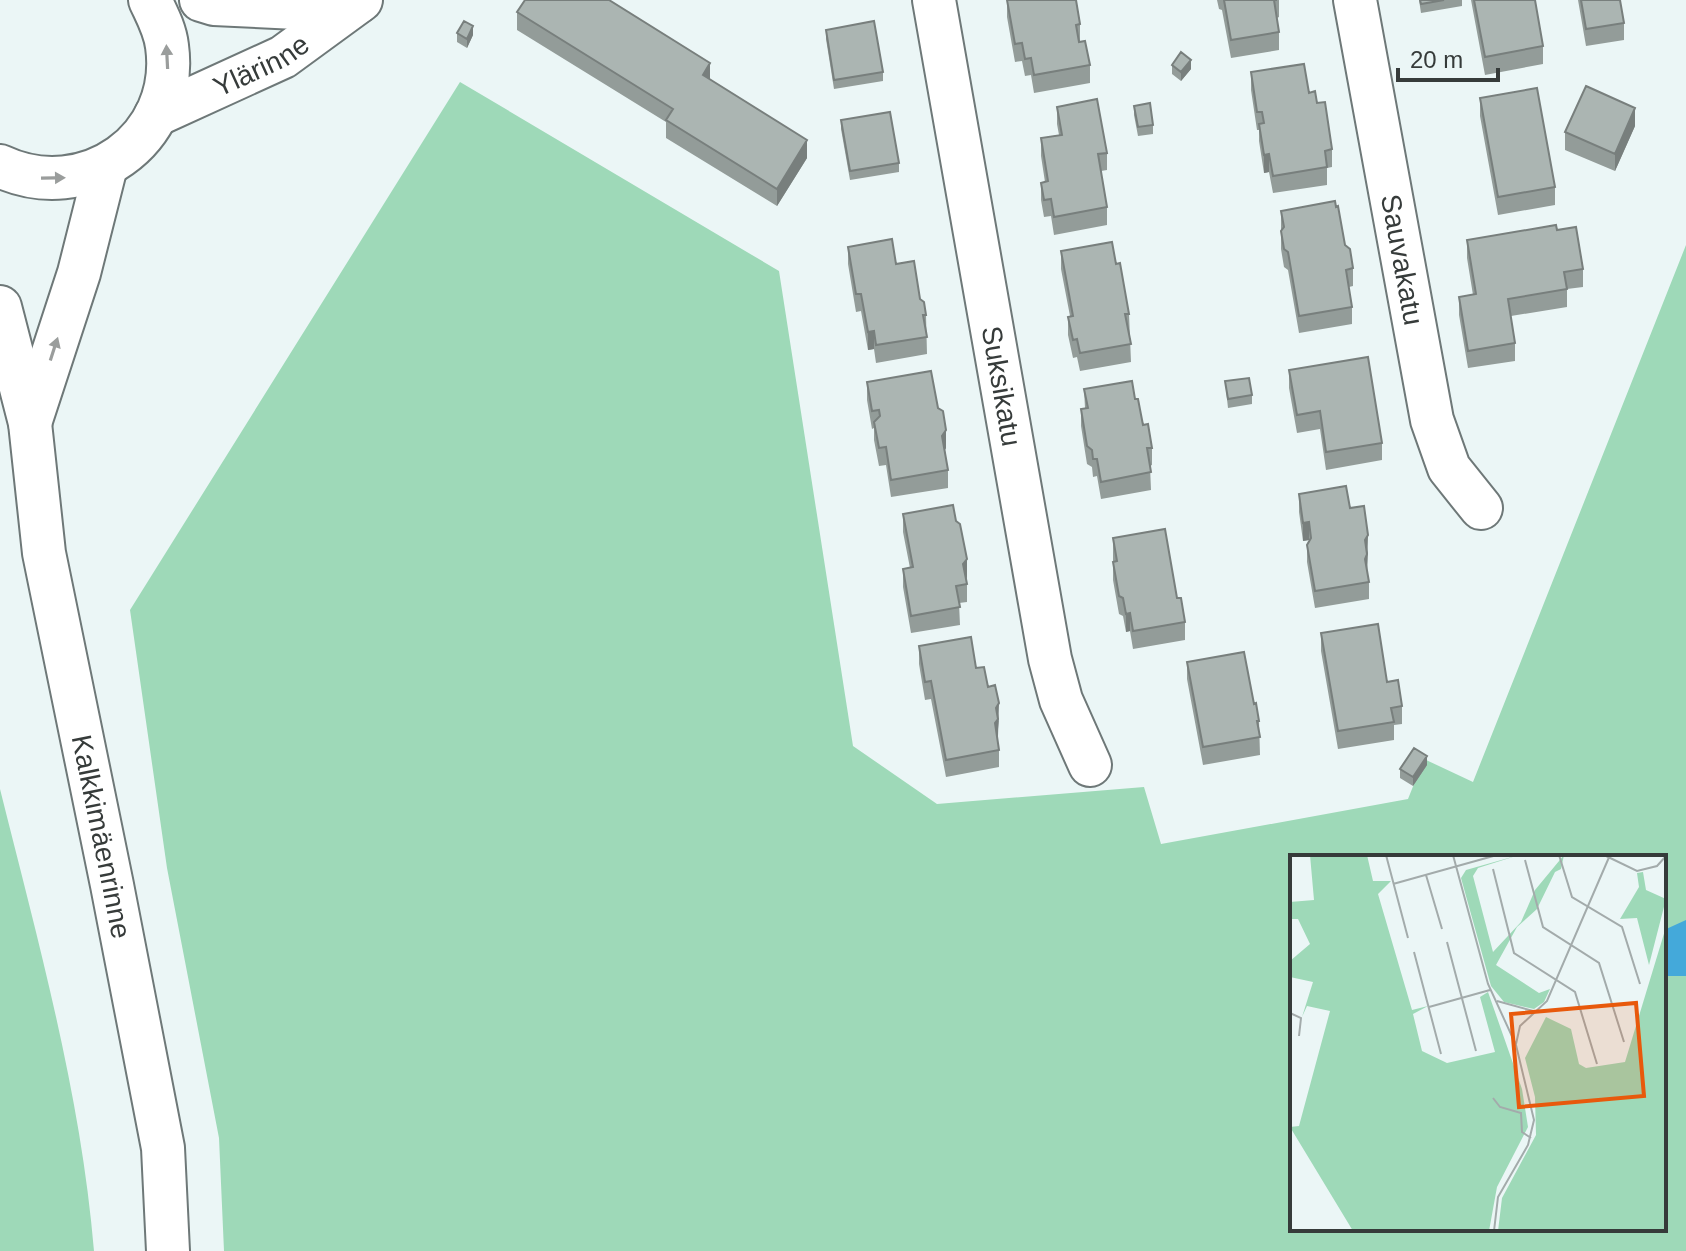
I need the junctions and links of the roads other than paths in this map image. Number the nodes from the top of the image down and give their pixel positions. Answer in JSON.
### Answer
{"nodes":[{"id":1,"x":150,"y":0,"type":"edge"},
{"id":2,"x":201,"y":0,"type":"edge"},
{"id":3,"x":934,"y":0,"type":"edge"},
{"id":4,"x":1355,"y":0,"type":"edge"},
{"id":5,"x":360,"y":1,"type":"edge"},
{"id":6,"x":156,"y":115,"type":"junction"},
{"id":7,"x":0,"y":166,"type":"edge"},
{"id":8,"x":106,"y":166,"type":"junction"},
{"id":9,"x":0,"y":307,"type":"edge"},
{"id":10,"x":30,"y":423,"type":"junction"},
{"id":11,"x":1481,"y":508,"type":"dead end"},
{"id":12,"x":1090,"y":765,"type":"dead end"},
{"id":13,"x":168,"y":1251,"type":"edge"}],
"edges":[{"from":6,"to":1,"type":"street","one_way":true},
{"from":2,"to":5,"type":"street","name":"Ylärinne"},
{"from":3,"to":12,"type":"street","name":"Suksikatu"},
{"from":4,"to":11,"type":"street","name":"Sauvakatu"},
{"from":5,"to":6,"type":"street","name":"Ylärinne"},
{"from":6,"to":8,"type":"street"},
{"from":7,"to":8,"type":"street","one_way":true},
{"from":10,"to":8,"type":"street","name":"Kalkkimäenrinne","one_way":true},
{"from":9,"to":10,"type":"street","name":"Kalkkimäenrinne"},
{"from":10,"to":13,"type":"street","name":"Kalkkimäenrinne"}]}
